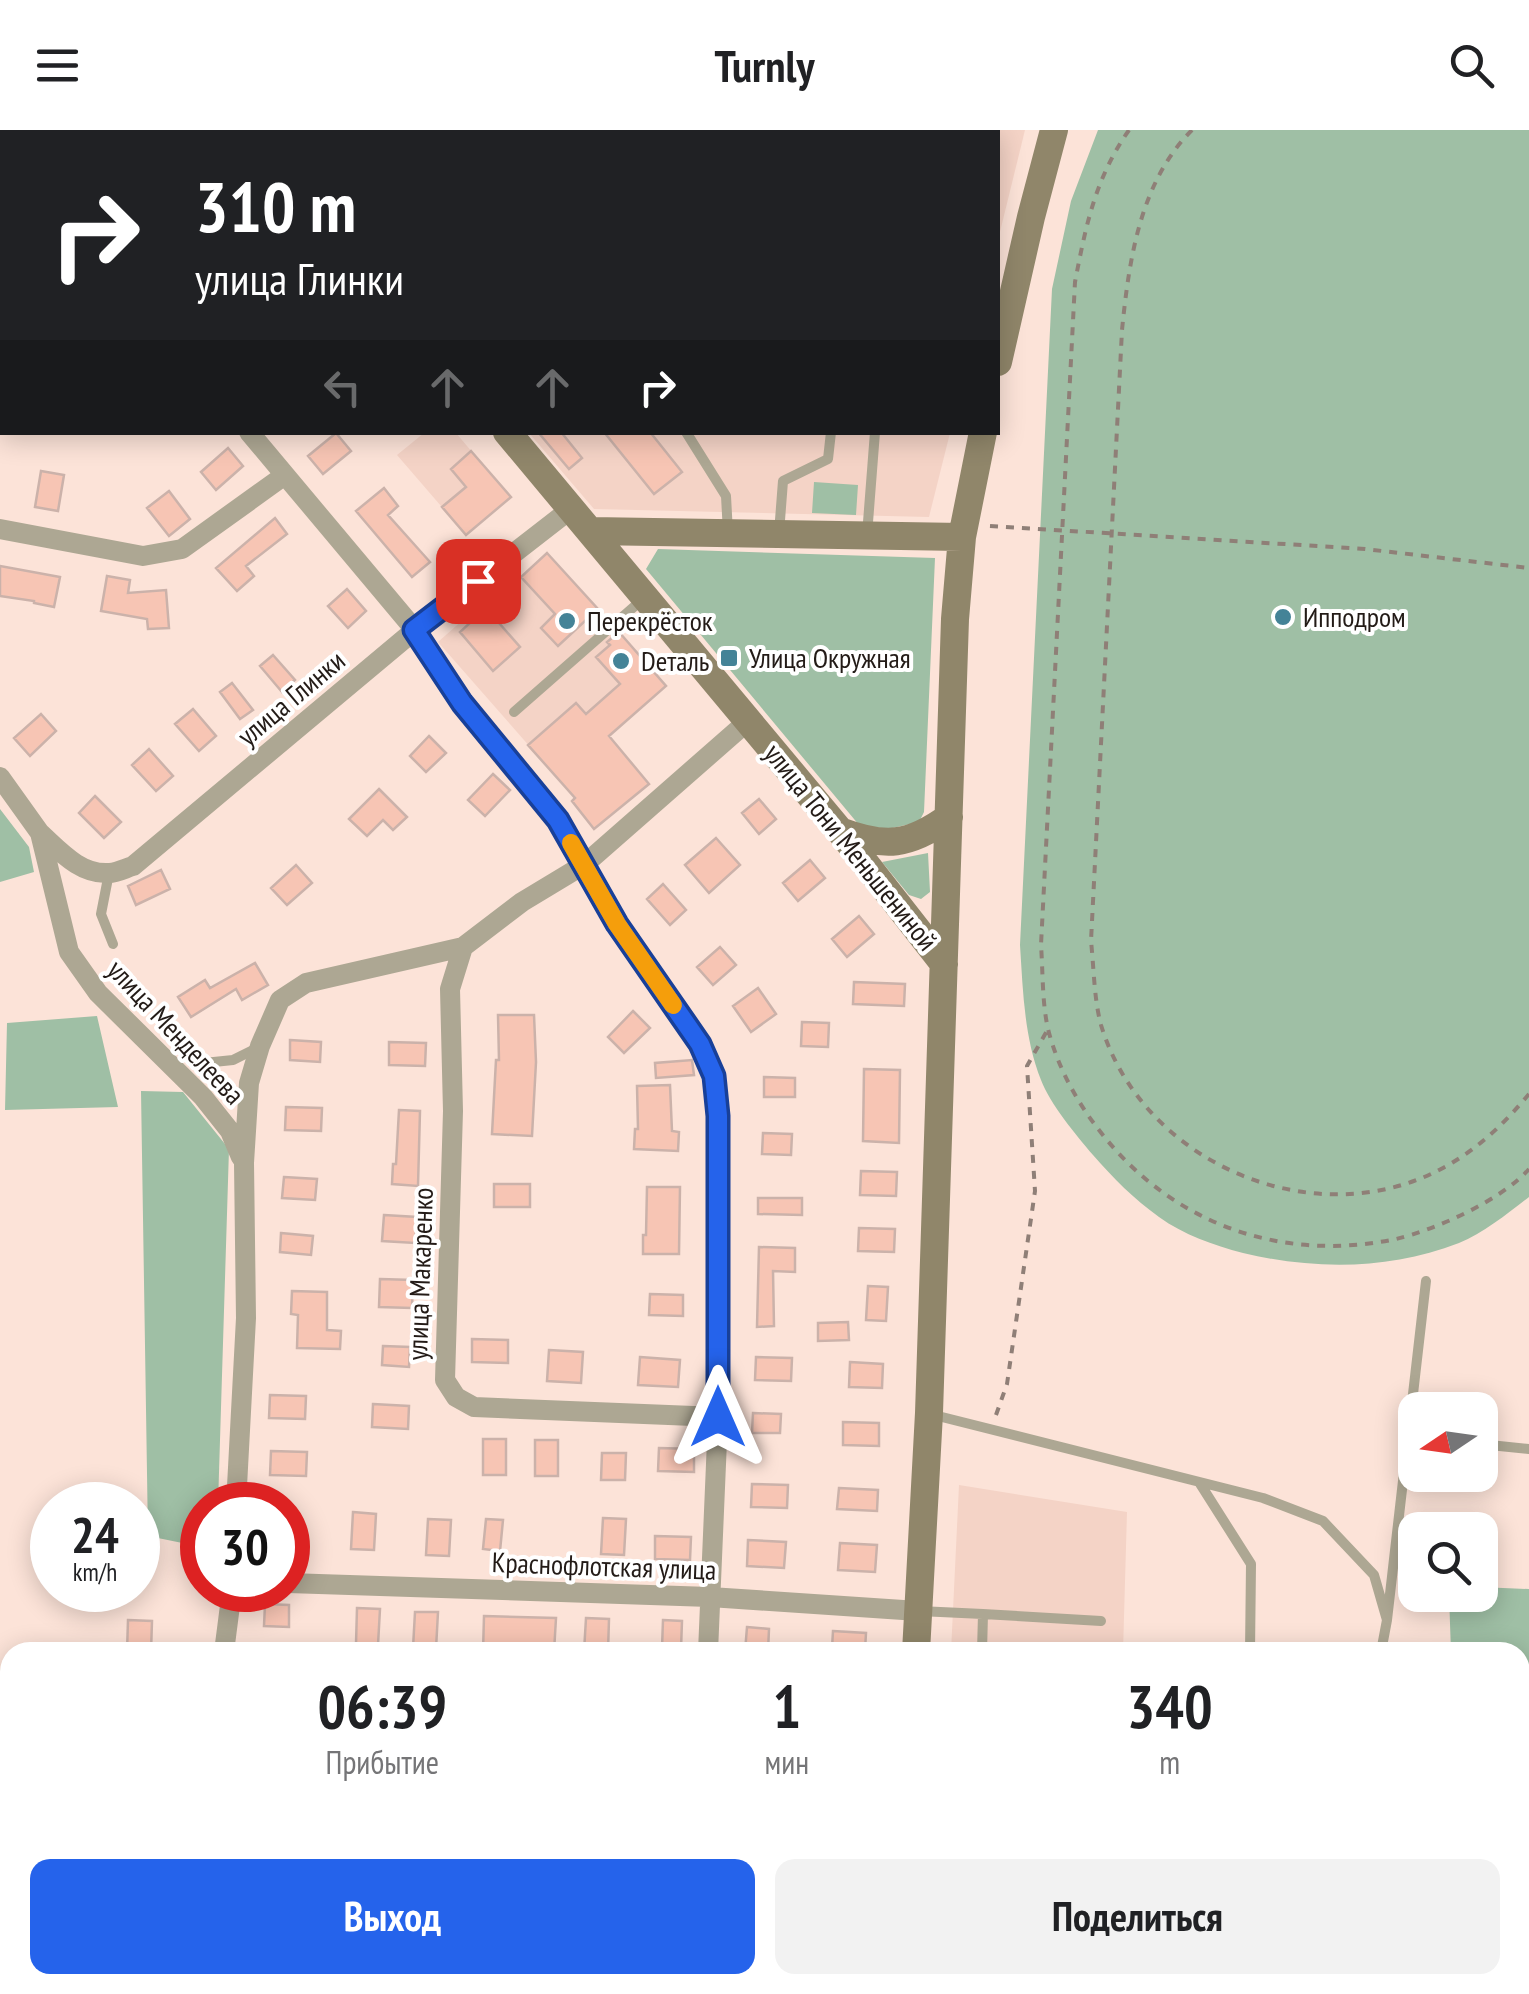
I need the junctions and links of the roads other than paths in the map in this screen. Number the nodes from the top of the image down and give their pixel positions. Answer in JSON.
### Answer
{"nodes":[{"id":1,"x":1054,"y":130,"type":"edge"},
{"id":2,"x":1000,"y":353,"type":"edge"},
{"id":3,"x":252,"y":435,"type":"edge"},
{"id":4,"x":510,"y":435,"type":"edge"},
{"id":5,"x":688,"y":435,"type":"edge"},
{"id":6,"x":831,"y":435,"type":"edge"},
{"id":7,"x":875,"y":435,"type":"edge"},
{"id":8,"x":982,"y":435,"type":"edge"},
{"id":9,"x":285,"y":475,"type":"junction"},
{"id":10,"x":572,"y":508,"type":"junction"},
{"id":11,"x":0,"y":529,"type":"edge"},
{"id":12,"x":964,"y":531,"type":"junction"},
{"id":13,"x":591,"y":532,"type":"junction"},
{"id":14,"x":728,"y":534,"type":"junction"},
{"id":15,"x":779,"y":534,"type":"junction"},
{"id":16,"x":866,"y":536,"type":"junction"},
{"id":17,"x":645,"y":598,"type":"junction"},
{"id":18,"x":414,"y":630,"type":"junction"},
{"id":19,"x":514,"y":712,"type":"dead end"},
{"id":20,"x":748,"y":721,"type":"junction"},
{"id":21,"x":0,"y":776,"type":"edge"},
{"id":22,"x":948,"y":816,"type":"junction"},
{"id":23,"x":840,"y":831,"type":"junction"},
{"id":24,"x":40,"y":833,"type":"junction"},
{"id":25,"x":585,"y":864,"type":"junction"},
{"id":26,"x":109,"y":873,"type":"junction"},
{"id":27,"x":113,"y":944,"type":"dead end"},
{"id":28,"x":463,"y":946,"type":"junction"},
{"id":29,"x":944,"y":964,"type":"junction"},
{"id":30,"x":170,"y":1033,"type":"dead end"},
{"id":31,"x":264,"y":1038,"type":"junction"},
{"id":32,"x":244,"y":1163,"type":"junction"},
{"id":33,"x":1426,"y":1281,"type":"dead end"},
{"id":34,"x":1415,"y":1392,"type":"edge"},
{"id":35,"x":929,"y":1414,"type":"junction"},
{"id":36,"x":718,"y":1417,"type":"junction"},
{"id":37,"x":1498,"y":1446,"type":"edge"},
{"id":38,"x":1529,"y":1449,"type":"edge"},
{"id":39,"x":237,"y":1482,"type":"edge"},
{"id":40,"x":1199,"y":1482,"type":"junction"},
{"id":41,"x":1403,"y":1492,"type":"edge"},
{"id":42,"x":310,"y":1585,"type":"edge"},
{"id":43,"x":710,"y":1597,"type":"junction"},
{"id":44,"x":918,"y":1611,"type":"junction"},
{"id":45,"x":229,"y":1612,"type":"edge"},
{"id":46,"x":984,"y":1614,"type":"junction"},
{"id":47,"x":1387,"y":1620,"type":"junction"},
{"id":48,"x":1101,"y":1622,"type":"dead end"},
{"id":49,"x":225,"y":1642,"type":"edge"},
{"id":50,"x":708,"y":1642,"type":"edge"},
{"id":51,"x":916,"y":1642,"type":"edge"},
{"id":52,"x":983,"y":1642,"type":"edge"},
{"id":53,"x":1250,"y":1642,"type":"edge"},
{"id":54,"x":1383,"y":1642,"type":"edge"}],
"edges":[{"from":1,"to":2,"type":"main road"},
{"from":3,"to":9,"type":"street"},
{"from":4,"to":10,"type":"main road","name":"улица Тони Меньшениной"},
{"from":5,"to":14,"type":"lane"},
{"from":6,"to":15,"type":"lane"},
{"from":7,"to":16,"type":"lane"},
{"from":8,"to":12,"type":"main road"},
{"from":9,"to":11,"type":"street"},
{"from":9,"to":18,"type":"street"},
{"from":10,"to":13,"type":"main road","name":"улица Тони Меньшениной"},
{"from":10,"to":18,"type":"street","name":"улица Глинки"},
{"from":12,"to":16,"type":"main road"},
{"from":12,"to":22,"type":"main road"},
{"from":13,"to":14,"type":"main road"},
{"from":13,"to":17,"type":"main road","name":"улица Тони Меньшениной"},
{"from":14,"to":15,"type":"main road"},
{"from":15,"to":16,"type":"main road"},
{"from":17,"to":19,"type":"lane"},
{"from":17,"to":20,"type":"main road","name":"улица Тони Меньшениной"},
{"from":18,"to":25,"type":"street"},
{"from":18,"to":26,"type":"street","name":"улица Глинки"},
{"from":20,"to":23,"type":"main road","name":"улица Тони Меньшениной"},
{"from":20,"to":25,"type":"street"},
{"from":21,"to":24,"type":"street","name":"улица Менделеева"},
{"from":22,"to":23,"type":"main road"},
{"from":22,"to":29,"type":"main road"},
{"from":23,"to":29,"type":"main road","name":"улица Тони Меньшениной"},
{"from":24,"to":26,"type":"street"},
{"from":24,"to":32,"type":"street","name":"улица Менделеева"},
{"from":25,"to":28,"type":"street"},
{"from":25,"to":36,"type":"street"},
{"from":26,"to":27,"type":"lane"},
{"from":28,"to":31,"type":"street","name":"улица Менделеева"},
{"from":28,"to":36,"type":"street","name":"улица Макаренко"},
{"from":29,"to":35,"type":"main road","name":"улица Тони Меньшениной"},
{"from":30,"to":31,"type":"lane"},
{"from":31,"to":32,"type":"street","name":"улица Менделеева"},
{"from":32,"to":39,"type":"street","name":"улица Менделеева"},
{"from":33,"to":34,"type":"lane"},
{"from":35,"to":40,"type":"lane"},
{"from":35,"to":44,"type":"main road","name":"улица Тони Меньшениной"},
{"from":36,"to":43,"type":"street"},
{"from":37,"to":38,"type":"lane"},
{"from":40,"to":47,"type":"lane"},
{"from":40,"to":53,"type":"lane"},
{"from":41,"to":47,"type":"lane"},
{"from":42,"to":43,"type":"street","name":"Краснофлотская улица"},
{"from":43,"to":44,"type":"street","name":"Краснофлотская улица"},
{"from":43,"to":50,"type":"street"},
{"from":44,"to":46,"type":"lane"},
{"from":44,"to":51,"type":"main road","name":"улица Тони Меньшениной"},
{"from":45,"to":49,"type":"street"},
{"from":46,"to":48,"type":"lane"},
{"from":46,"to":52,"type":"lane"},
{"from":47,"to":54,"type":"lane"}]}
